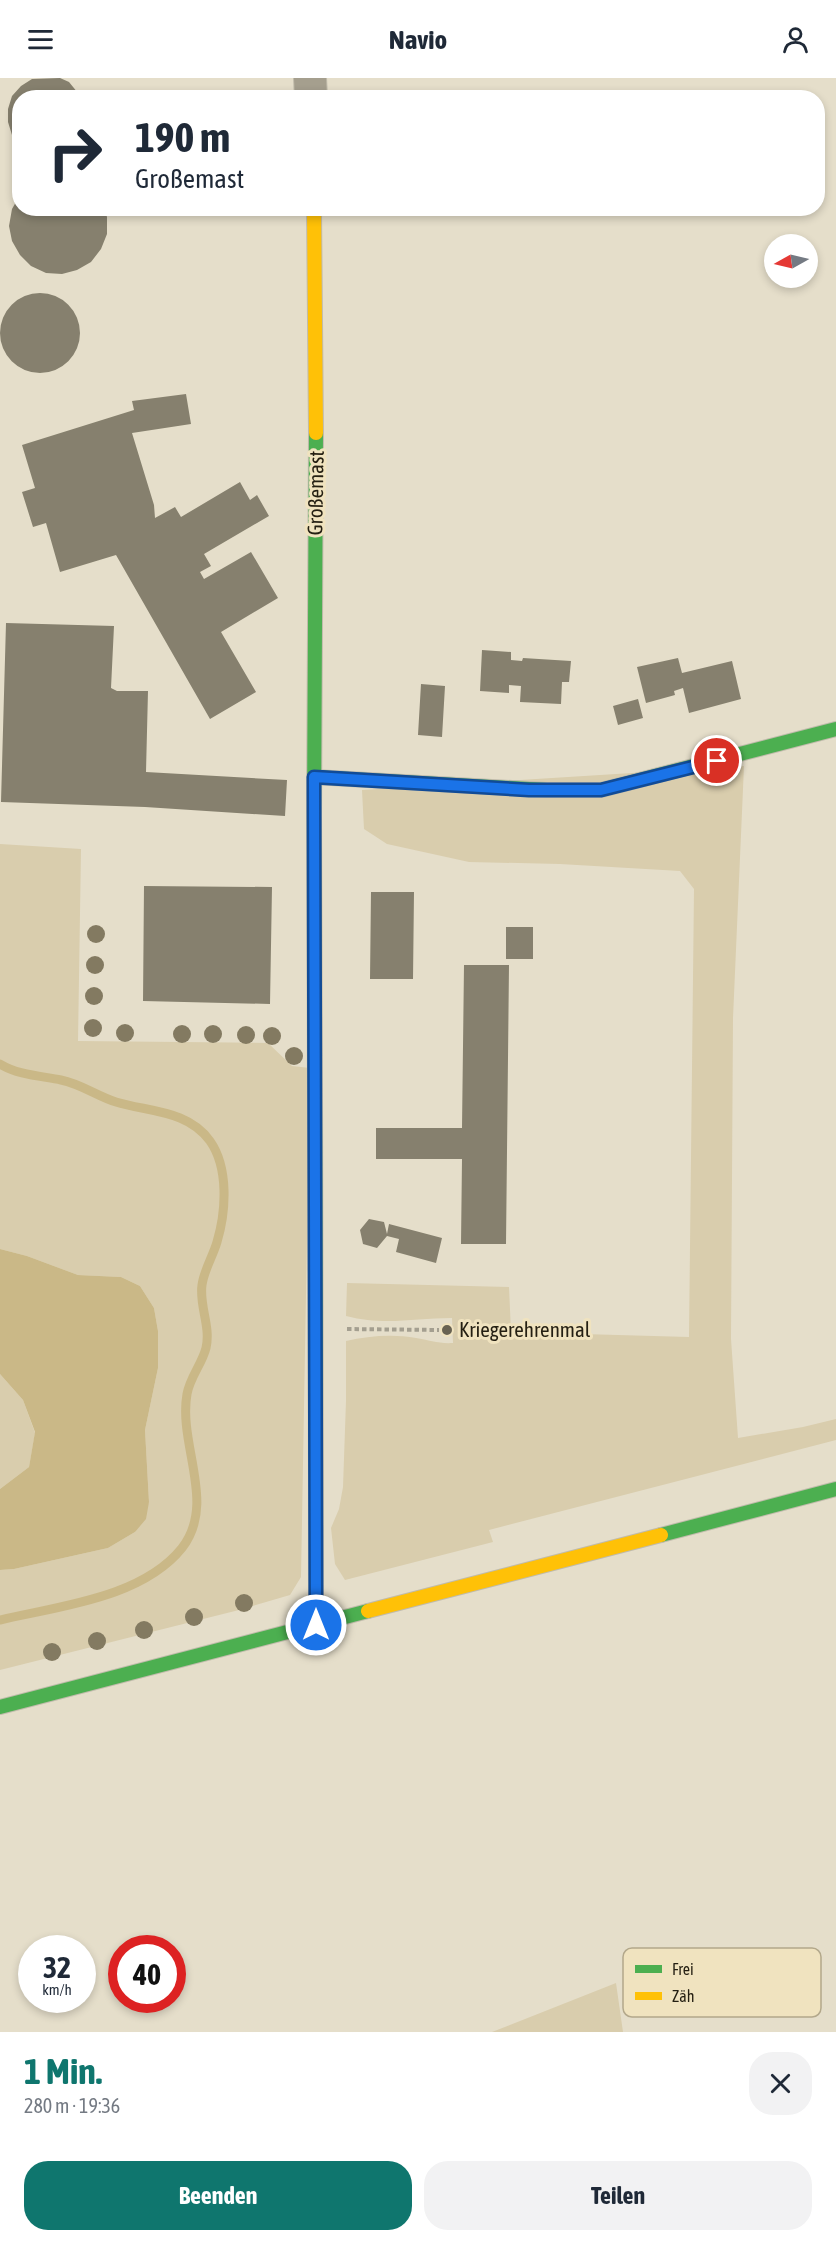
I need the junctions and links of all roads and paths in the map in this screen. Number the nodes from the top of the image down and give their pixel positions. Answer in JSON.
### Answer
{"nodes":[{"id":1,"x":314,"y":216,"type":"edge"},
{"id":2,"x":836,"y":729,"type":"edge"},
{"id":3,"x":314,"y":777,"type":"junction"},
{"id":4,"x":316,"y":1328,"type":"junction"},
{"id":5,"x":439,"y":1330,"type":"dead end"},
{"id":6,"x":836,"y":1489,"type":"edge"},
{"id":7,"x":316,"y":1625,"type":"junction"},
{"id":8,"x":0,"y":1707,"type":"edge"}],
"edges":[{"from":1,"to":3,"type":"street","name":"Großemast"},
{"from":2,"to":3,"type":"street"},
{"from":3,"to":4,"type":"street","name":"Großemast"},
{"from":4,"to":5,"type":"path"},
{"from":4,"to":7,"type":"street","name":"Großemast"},
{"from":6,"to":7,"type":"street"},
{"from":7,"to":8,"type":"street"}]}
